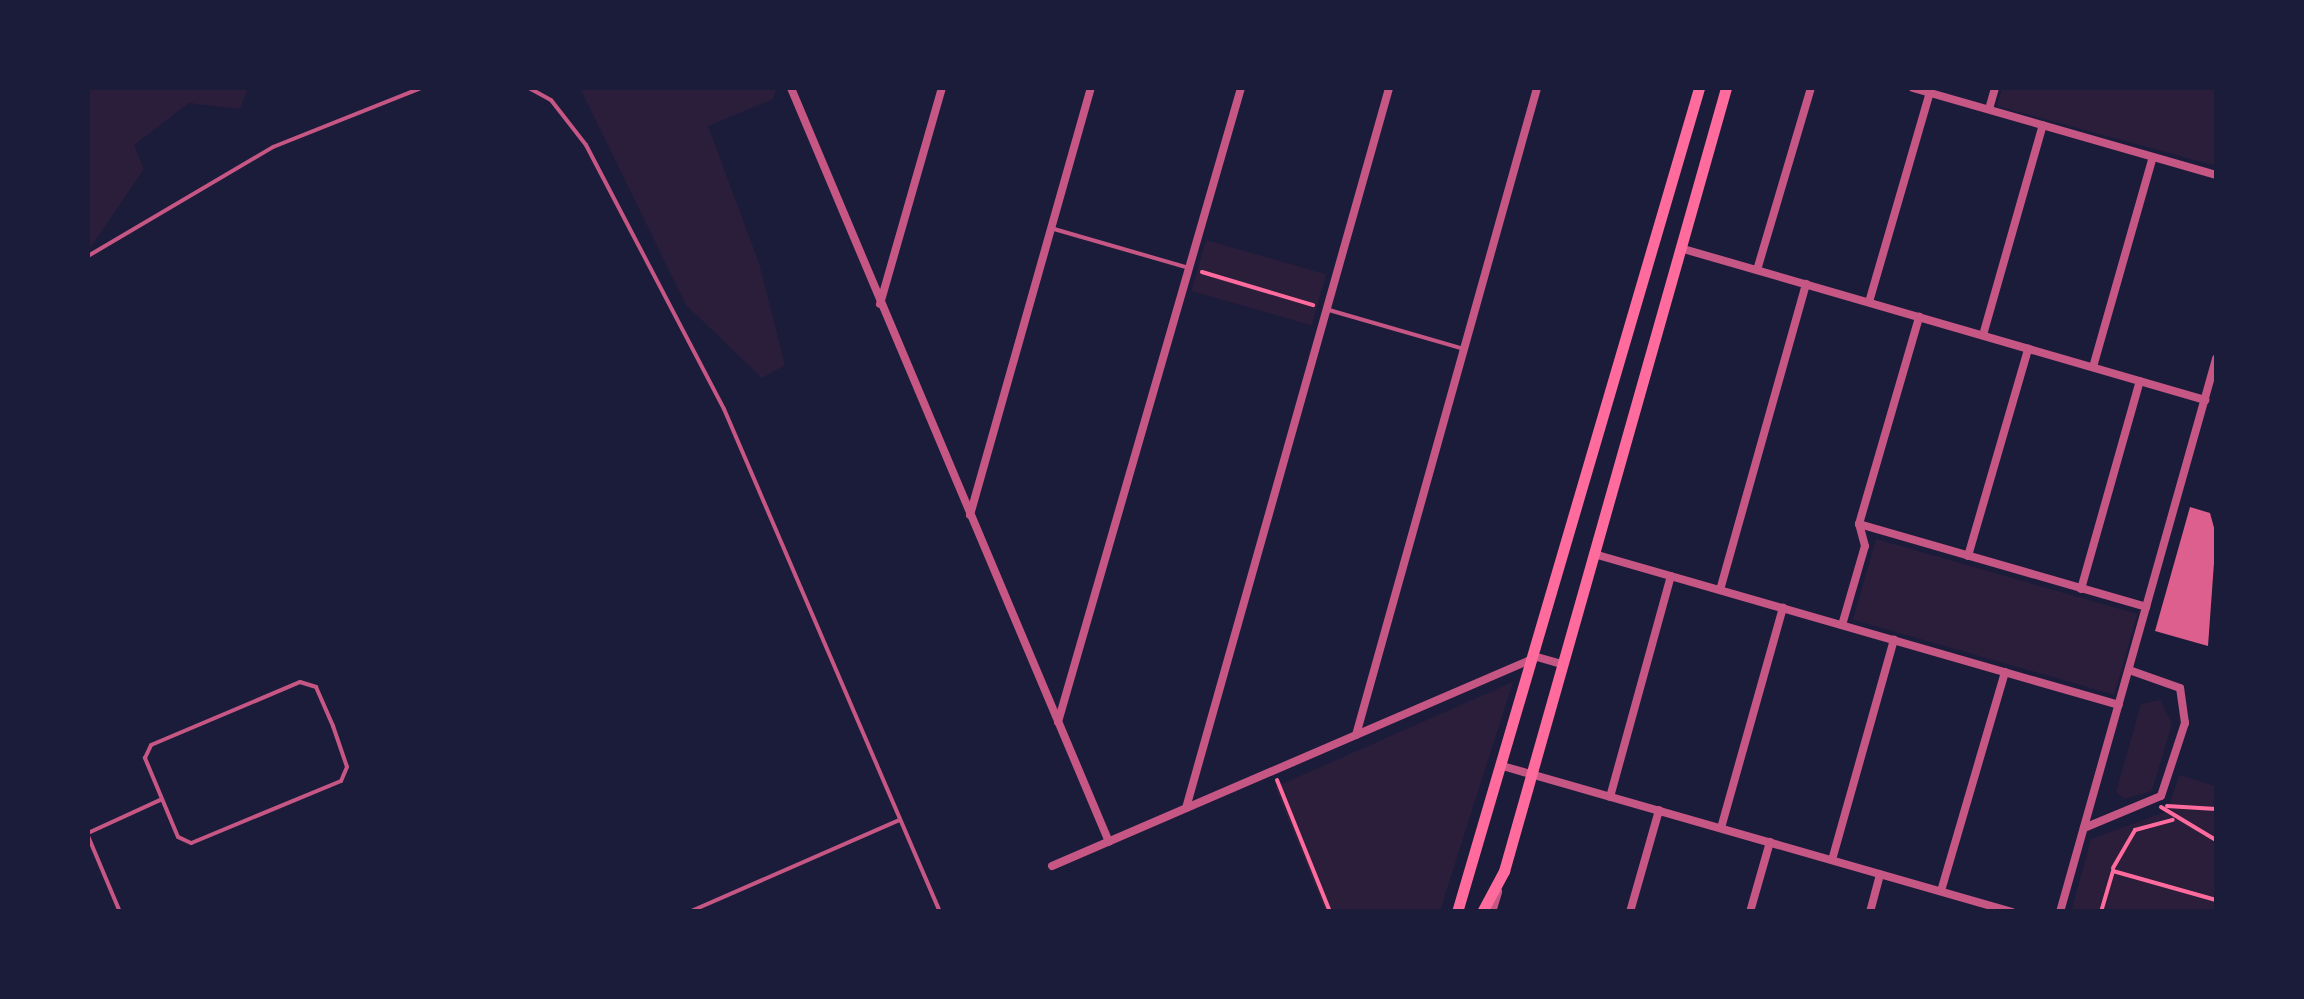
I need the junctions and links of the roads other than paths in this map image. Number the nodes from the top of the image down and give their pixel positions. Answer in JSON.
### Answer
{"nodes":[{"id":1,"x":421,"y":88,"type":"edge"},
{"id":2,"x":529,"y":88,"type":"edge"},
{"id":3,"x":791,"y":88,"type":"edge"},
{"id":4,"x":942,"y":88,"type":"edge"},
{"id":5,"x":1091,"y":88,"type":"edge"},
{"id":6,"x":1241,"y":88,"type":"edge"},
{"id":7,"x":1390,"y":88,"type":"edge"},
{"id":8,"x":1537,"y":88,"type":"edge"},
{"id":9,"x":1699,"y":88,"type":"edge"},
{"id":10,"x":1726,"y":88,"type":"edge"},
{"id":11,"x":1811,"y":88,"type":"edge"},
{"id":12,"x":1913,"y":88,"type":"edge"},
{"id":13,"x":1995,"y":88,"type":"edge"},
{"id":14,"x":1930,"y":92,"type":"junction"},
{"id":15,"x":1988,"y":109,"type":"junction"},
{"id":16,"x":2042,"y":125,"type":"junction"},
{"id":17,"x":2152,"y":156,"type":"junction"},
{"id":18,"x":2216,"y":175,"type":"edge"},
{"id":19,"x":1052,"y":228,"type":"junction"},
{"id":20,"x":1680,"y":248,"type":"junction"},
{"id":21,"x":88,"y":256,"type":"edge"},
{"id":22,"x":1189,"y":268,"type":"junction"},
{"id":23,"x":1758,"y":270,"type":"junction"},
{"id":24,"x":1806,"y":284,"type":"junction"},
{"id":25,"x":1869,"y":302,"type":"junction"},
{"id":26,"x":880,"y":304,"type":"junction"},
{"id":27,"x":1327,"y":309,"type":"junction"},
{"id":28,"x":1918,"y":317,"type":"junction"},
{"id":29,"x":1982,"y":335,"type":"junction"},
{"id":30,"x":2028,"y":348,"type":"junction"},
{"id":31,"x":1464,"y":349,"type":"junction"},
{"id":32,"x":2216,"y":359,"type":"edge"},
{"id":33,"x":2093,"y":367,"type":"junction"},
{"id":34,"x":2140,"y":381,"type":"junction"},
{"id":35,"x":2205,"y":400,"type":"junction"},
{"id":36,"x":970,"y":515,"type":"junction"},
{"id":37,"x":1858,"y":524,"type":"junction"},
{"id":38,"x":1594,"y":554,"type":"junction"},
{"id":39,"x":1968,"y":556,"type":"junction"},
{"id":40,"x":1671,"y":576,"type":"junction"},
{"id":41,"x":2082,"y":589,"type":"junction"},
{"id":42,"x":1720,"y":590,"type":"junction"},
{"id":43,"x":2146,"y":607,"type":"junction"},
{"id":44,"x":1783,"y":608,"type":"junction"},
{"id":45,"x":1842,"y":626,"type":"junction"},
{"id":46,"x":1894,"y":640,"type":"junction"},
{"id":47,"x":1536,"y":657,"type":"junction"},
{"id":48,"x":1562,"y":664,"type":"junction"},
{"id":49,"x":2128,"y":670,"type":"junction"},
{"id":50,"x":2005,"y":672,"type":"junction"},
{"id":51,"x":2118,"y":704,"type":"junction"},
{"id":52,"x":1058,"y":722,"type":"junction"},
{"id":53,"x":1356,"y":735,"type":"junction"},
{"id":54,"x":1506,"y":767,"type":"junction"},
{"id":55,"x":1531,"y":774,"type":"junction"},
{"id":56,"x":1610,"y":797,"type":"junction"},
{"id":57,"x":160,"y":800,"type":"junction"},
{"id":58,"x":1186,"y":808,"type":"junction"},
{"id":59,"x":1659,"y":810,"type":"junction"},
{"id":60,"x":900,"y":820,"type":"junction"},
{"id":61,"x":1721,"y":828,"type":"junction"},
{"id":62,"x":2084,"y":828,"type":"junction"},
{"id":63,"x":88,"y":834,"type":"edge"},
{"id":64,"x":1109,"y":842,"type":"junction"},
{"id":65,"x":1770,"y":842,"type":"junction"},
{"id":66,"x":1832,"y":860,"type":"junction"},
{"id":67,"x":1052,"y":866,"type":"dead end"},
{"id":68,"x":1504,"y":872,"type":"junction"},
{"id":69,"x":1880,"y":874,"type":"junction"},
{"id":70,"x":1941,"y":891,"type":"junction"},
{"id":71,"x":1990,"y":908,"type":"edge"},
{"id":72,"x":120,"y":912,"type":"edge"},
{"id":73,"x":689,"y":912,"type":"edge"},
{"id":74,"x":940,"y":912,"type":"edge"},
{"id":75,"x":1457,"y":912,"type":"edge"},
{"id":76,"x":1482,"y":912,"type":"edge"},
{"id":77,"x":1492,"y":912,"type":"edge"},
{"id":78,"x":1630,"y":912,"type":"edge"},
{"id":79,"x":1750,"y":912,"type":"edge"},
{"id":80,"x":1870,"y":912,"type":"edge"},
{"id":81,"x":2012,"y":912,"type":"edge"},
{"id":82,"x":2060,"y":912,"type":"edge"}],
"edges":[{"from":1,"to":21,"type":"lane"},
{"from":2,"to":60,"type":"lane"},
{"from":3,"to":26,"type":"street"},
{"from":4,"to":26,"type":"street"},
{"from":5,"to":19,"type":"street"},
{"from":6,"to":22,"type":"street"},
{"from":7,"to":27,"type":"street"},
{"from":8,"to":31,"type":"street"},
{"from":9,"to":47,"type":"main road"},
{"from":10,"to":20,"type":"main road"},
{"from":11,"to":23,"type":"street"},
{"from":12,"to":14,"type":"street"},
{"from":13,"to":15,"type":"street"},
{"from":14,"to":15,"type":"street"},
{"from":14,"to":25,"type":"street"},
{"from":15,"to":16,"type":"street"},
{"from":16,"to":17,"type":"street"},
{"from":16,"to":29,"type":"street"},
{"from":17,"to":18,"type":"street"},
{"from":17,"to":33,"type":"street"},
{"from":19,"to":22,"type":"lane"},
{"from":19,"to":36,"type":"street"},
{"from":20,"to":23,"type":"street"},
{"from":20,"to":38,"type":"main road"},
{"from":22,"to":52,"type":"street"},
{"from":23,"to":24,"type":"street"},
{"from":24,"to":25,"type":"street"},
{"from":24,"to":42,"type":"street"},
{"from":25,"to":28,"type":"street"},
{"from":26,"to":36,"type":"street"},
{"from":27,"to":31,"type":"lane"},
{"from":27,"to":58,"type":"street"},
{"from":28,"to":29,"type":"street"},
{"from":28,"to":37,"type":"street"},
{"from":29,"to":30,"type":"street"},
{"from":30,"to":33,"type":"street"},
{"from":30,"to":39,"type":"street"},
{"from":31,"to":53,"type":"street"},
{"from":32,"to":35,"type":"street"},
{"from":33,"to":34,"type":"street"},
{"from":34,"to":35,"type":"street"},
{"from":34,"to":41,"type":"street"},
{"from":35,"to":43,"type":"street"},
{"from":36,"to":52,"type":"street"},
{"from":37,"to":39,"type":"street"},
{"from":37,"to":45,"type":"street"},
{"from":38,"to":40,"type":"street"},
{"from":38,"to":48,"type":"main road"},
{"from":39,"to":41,"type":"street"},
{"from":40,"to":42,"type":"street"},
{"from":40,"to":56,"type":"street"},
{"from":41,"to":43,"type":"street"},
{"from":42,"to":44,"type":"street"},
{"from":43,"to":49,"type":"street"},
{"from":44,"to":45,"type":"street"},
{"from":44,"to":61,"type":"street"},
{"from":45,"to":46,"type":"street"},
{"from":46,"to":50,"type":"street"},
{"from":46,"to":66,"type":"street"},
{"from":47,"to":48,"type":"street"},
{"from":47,"to":53,"type":"street"},
{"from":47,"to":54,"type":"main road"},
{"from":48,"to":55,"type":"main road"},
{"from":49,"to":51,"type":"street"},
{"from":49,"to":62,"type":"street"},
{"from":50,"to":51,"type":"street"},
{"from":50,"to":70,"type":"street"},
{"from":51,"to":62,"type":"street"},
{"from":52,"to":64,"type":"street"},
{"from":53,"to":58,"type":"street"},
{"from":54,"to":55,"type":"street"},
{"from":54,"to":75,"type":"main road"},
{"from":55,"to":56,"type":"street"},
{"from":55,"to":68,"type":"main road"},
{"from":56,"to":59,"type":"street"},
{"from":57,"to":57,"type":"lane"},
{"from":57,"to":63,"type":"lane"},
{"from":58,"to":64,"type":"street"},
{"from":59,"to":61,"type":"street"},
{"from":59,"to":78,"type":"street"},
{"from":60,"to":73,"type":"lane"},
{"from":60,"to":74,"type":"lane"},
{"from":61,"to":65,"type":"street"},
{"from":62,"to":82,"type":"street"},
{"from":63,"to":72,"type":"lane"},
{"from":64,"to":67,"type":"street"},
{"from":65,"to":66,"type":"street"},
{"from":65,"to":79,"type":"street"},
{"from":66,"to":69,"type":"street"},
{"from":68,"to":76,"type":"main road"},
{"from":68,"to":77,"type":"street"},
{"from":69,"to":70,"type":"street"},
{"from":69,"to":80,"type":"street"},
{"from":70,"to":71,"type":"street"},
{"from":71,"to":81,"type":"street"}]}
